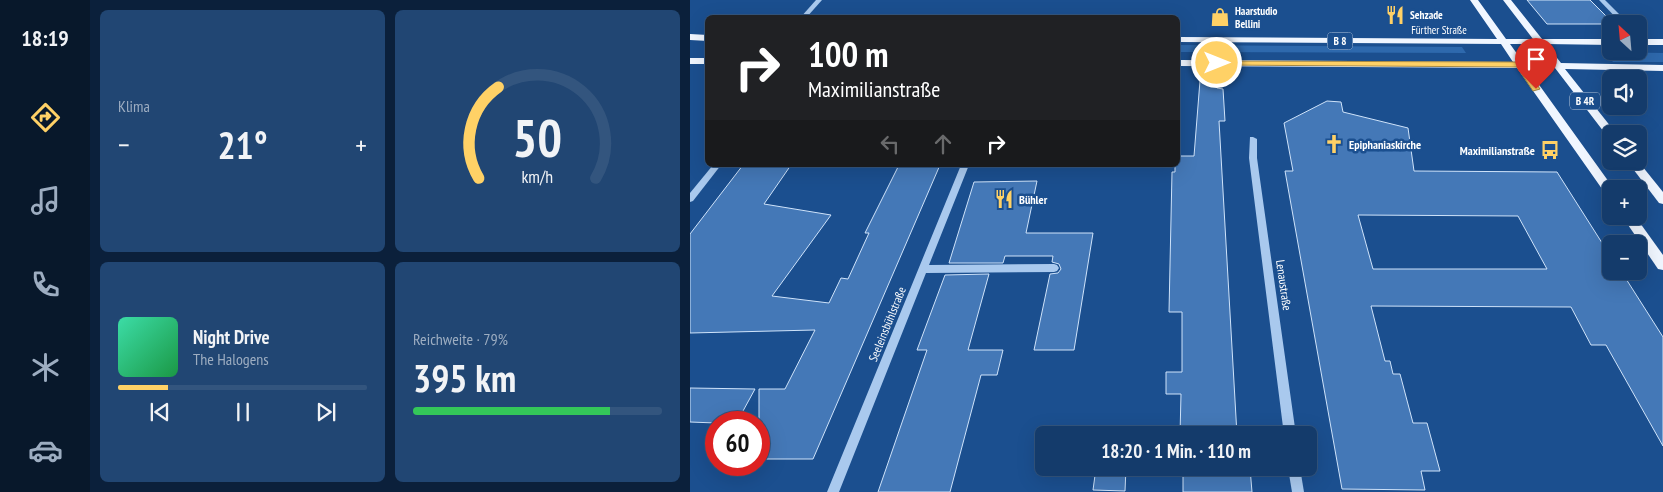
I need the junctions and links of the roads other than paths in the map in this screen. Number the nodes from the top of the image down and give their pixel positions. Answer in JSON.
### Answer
{"nodes":[{"id":1,"x":819,"y":0,"type":"edge"},
{"id":2,"x":1474,"y":0,"type":"edge"},
{"id":3,"x":1507,"y":0,"type":"edge"},
{"id":4,"x":1602,"y":0,"type":"edge"},
{"id":5,"x":805,"y":15,"type":"edge"},
{"id":6,"x":1617,"y":15,"type":"edge"},
{"id":7,"x":690,"y":38,"type":"edge"},
{"id":8,"x":705,"y":38,"type":"edge"},
{"id":9,"x":1180,"y":40,"type":"edge"},
{"id":10,"x":1648,"y":41,"type":"edge"},
{"id":11,"x":1502,"y":42,"type":"junction"},
{"id":12,"x":1541,"y":42,"type":"junction"},
{"id":13,"x":1602,"y":42,"type":"edge"},
{"id":14,"x":1663,"y":42,"type":"edge"},
{"id":15,"x":690,"y":61,"type":"edge"},
{"id":16,"x":705,"y":61,"type":"edge"},
{"id":17,"x":1180,"y":63,"type":"edge"},
{"id":18,"x":1519,"y":65,"type":"junction"},
{"id":19,"x":1559,"y":66,"type":"junction"},
{"id":20,"x":1663,"y":68,"type":"edge"},
{"id":21,"x":1604,"y":125,"type":"edge"},
{"id":22,"x":1253,"y":139,"type":"dead end"},
{"id":23,"x":715,"y":167,"type":"edge"},
{"id":24,"x":964,"y":167,"type":"edge"},
{"id":25,"x":1639,"y":170,"type":"edge"},
{"id":26,"x":1602,"y":180,"type":"edge"},
{"id":27,"x":690,"y":199,"type":"edge"},
{"id":28,"x":1663,"y":200,"type":"edge"},
{"id":29,"x":1634,"y":225,"type":"edge"},
{"id":30,"x":1663,"y":265,"type":"edge"},
{"id":31,"x":1054,"y":268,"type":"dead end"},
{"id":32,"x":923,"y":269,"type":"junction"},
{"id":33,"x":1289,"y":426,"type":"edge"},
{"id":34,"x":1295,"y":476,"type":"edge"},
{"id":35,"x":833,"y":492,"type":"edge"},
{"id":36,"x":1298,"y":492,"type":"edge"}],
"edges":[{"from":1,"to":5,"type":"street"},
{"from":2,"to":11,"type":"main road","number":"B 4R"},
{"from":3,"to":12,"type":"main road","number":"B 4R"},
{"from":4,"to":6,"type":"street"},
{"from":7,"to":8,"type":"main road"},
{"from":9,"to":11,"type":"main road","name":"Fürther Straße","number":"B 8"},
{"from":10,"to":14,"type":"main road"},
{"from":11,"to":12,"type":"main road","name":"Fürther Straße"},
{"from":11,"to":18,"type":"main road","number":"B 4R"},
{"from":12,"to":13,"type":"main road","name":"Fürther Straße"},
{"from":12,"to":19,"type":"main road","number":"B 4R"},
{"from":15,"to":16,"type":"main road"},
{"from":17,"to":18,"type":"main road","number":"B 8"},
{"from":18,"to":19,"type":"main road"},
{"from":18,"to":26,"type":"main road","number":"B 4R"},
{"from":19,"to":20,"type":"main road"},
{"from":19,"to":21,"type":"main road","number":"B 4R"},
{"from":22,"to":33,"type":"street","name":"Lenaustraße"},
{"from":23,"to":27,"type":"street"},
{"from":24,"to":32,"type":"street","name":"Seeleinsbühlstraße"},
{"from":25,"to":28,"type":"main road"},
{"from":29,"to":30,"type":"main road"},
{"from":31,"to":32,"type":"street"},
{"from":32,"to":35,"type":"street","name":"Seeleinsbühlstraße"},
{"from":34,"to":36,"type":"street"}]}
